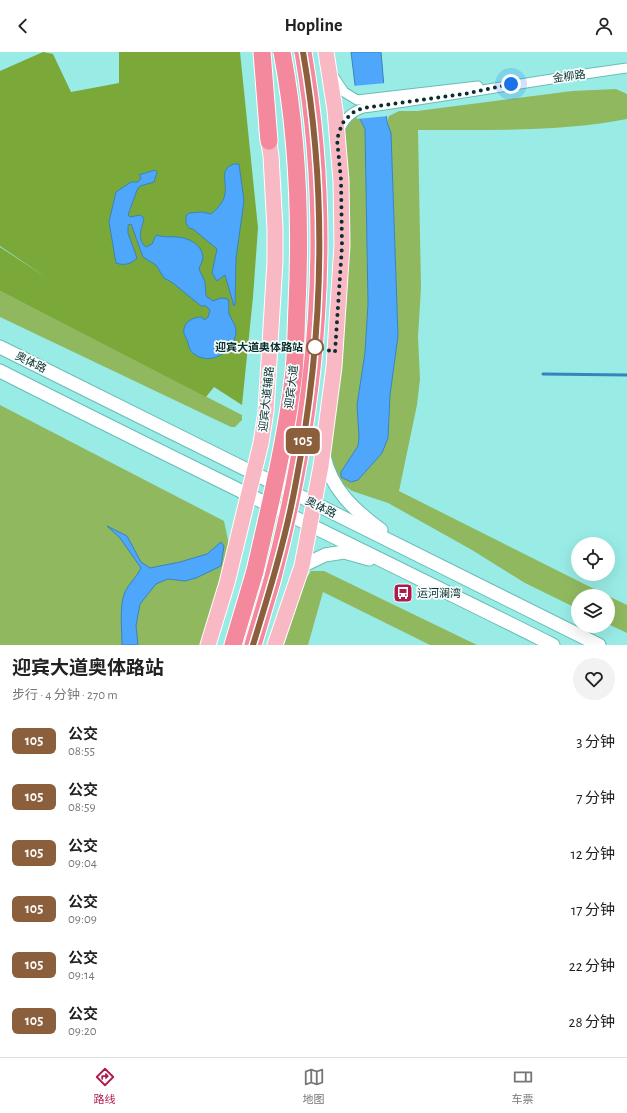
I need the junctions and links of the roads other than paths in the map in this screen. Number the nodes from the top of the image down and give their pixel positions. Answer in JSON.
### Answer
{"nodes":[{"id":1,"x":255,"y":52,"type":"edge"},
{"id":2,"x":262,"y":52,"type":"edge"},
{"id":3,"x":282,"y":52,"type":"edge"},
{"id":4,"x":303,"y":52,"type":"edge"},
{"id":5,"x":326,"y":52,"type":"edge"},
{"id":6,"x":627,"y":68,"type":"edge"},
{"id":7,"x":330,"y":69,"type":"junction"},
{"id":8,"x":511,"y":84,"type":"junction"},
{"id":9,"x":337,"y":139,"type":"junction"},
{"id":10,"x":269,"y":141,"type":"junction"},
{"id":11,"x":0,"y":347,"type":"edge"},
{"id":12,"x":0,"y":371,"type":"edge"},
{"id":13,"x":323,"y":452,"type":"junction"},
{"id":14,"x":254,"y":473,"type":"junction"},
{"id":15,"x":248,"y":494,"type":"junction"},
{"id":16,"x":314,"y":503,"type":"junction"},
{"id":17,"x":310,"y":524,"type":"junction"},
{"id":18,"x":410,"y":551,"type":"junction"},
{"id":19,"x":302,"y":566,"type":"junction"},
{"id":20,"x":402,"y":569,"type":"junction"},
{"id":21,"x":208,"y":645,"type":"edge"},
{"id":22,"x":233,"y":645,"type":"edge"},
{"id":23,"x":253,"y":645,"type":"edge"},
{"id":24,"x":275,"y":645,"type":"edge"},
{"id":25,"x":553,"y":645,"type":"edge"},
{"id":26,"x":599,"y":645,"type":"edge"}],
"edges":[{"from":1,"to":10,"type":"main road","name":"迎宾大道辅路"},
{"from":2,"to":10,"type":"highway"},
{"from":3,"to":22,"type":"highway","name":"迎宾大道","bridge":true},
{"from":4,"to":23,"type":"highway","name":"迎宾大道","bridge":true},
{"from":5,"to":7,"type":"main road"},
{"from":6,"to":8,"type":"street","name":"金柳路"},
{"from":7,"to":8,"type":"street"},
{"from":7,"to":9,"type":"main road"},
{"from":8,"to":9,"type":"street"},
{"from":9,"to":13,"type":"main road"},
{"from":10,"to":14,"type":"main road","name":"迎宾大道辅路"},
{"from":11,"to":14,"type":"main road","name":"奥体路"},
{"from":12,"to":15,"type":"main road","name":"奥体路"},
{"from":13,"to":16,"type":"main road"},
{"from":13,"to":18,"type":"main road"},
{"from":14,"to":15,"type":"main road","name":"迎宾大道辅路"},
{"from":14,"to":16,"type":"main road","name":"奥体路"},
{"from":15,"to":17,"type":"main road","name":"奥体路"},
{"from":15,"to":21,"type":"main road","name":"迎宾大道辅路"},
{"from":16,"to":17,"type":"main road"},
{"from":16,"to":18,"type":"main road","name":"奥体路"},
{"from":17,"to":19,"type":"main road"},
{"from":17,"to":20,"type":"main road","name":"奥体路"},
{"from":18,"to":26,"type":"main road","name":"奥体路"},
{"from":19,"to":20,"type":"main road"},
{"from":19,"to":24,"type":"main road"},
{"from":20,"to":25,"type":"main road","name":"奥体路"}]}
